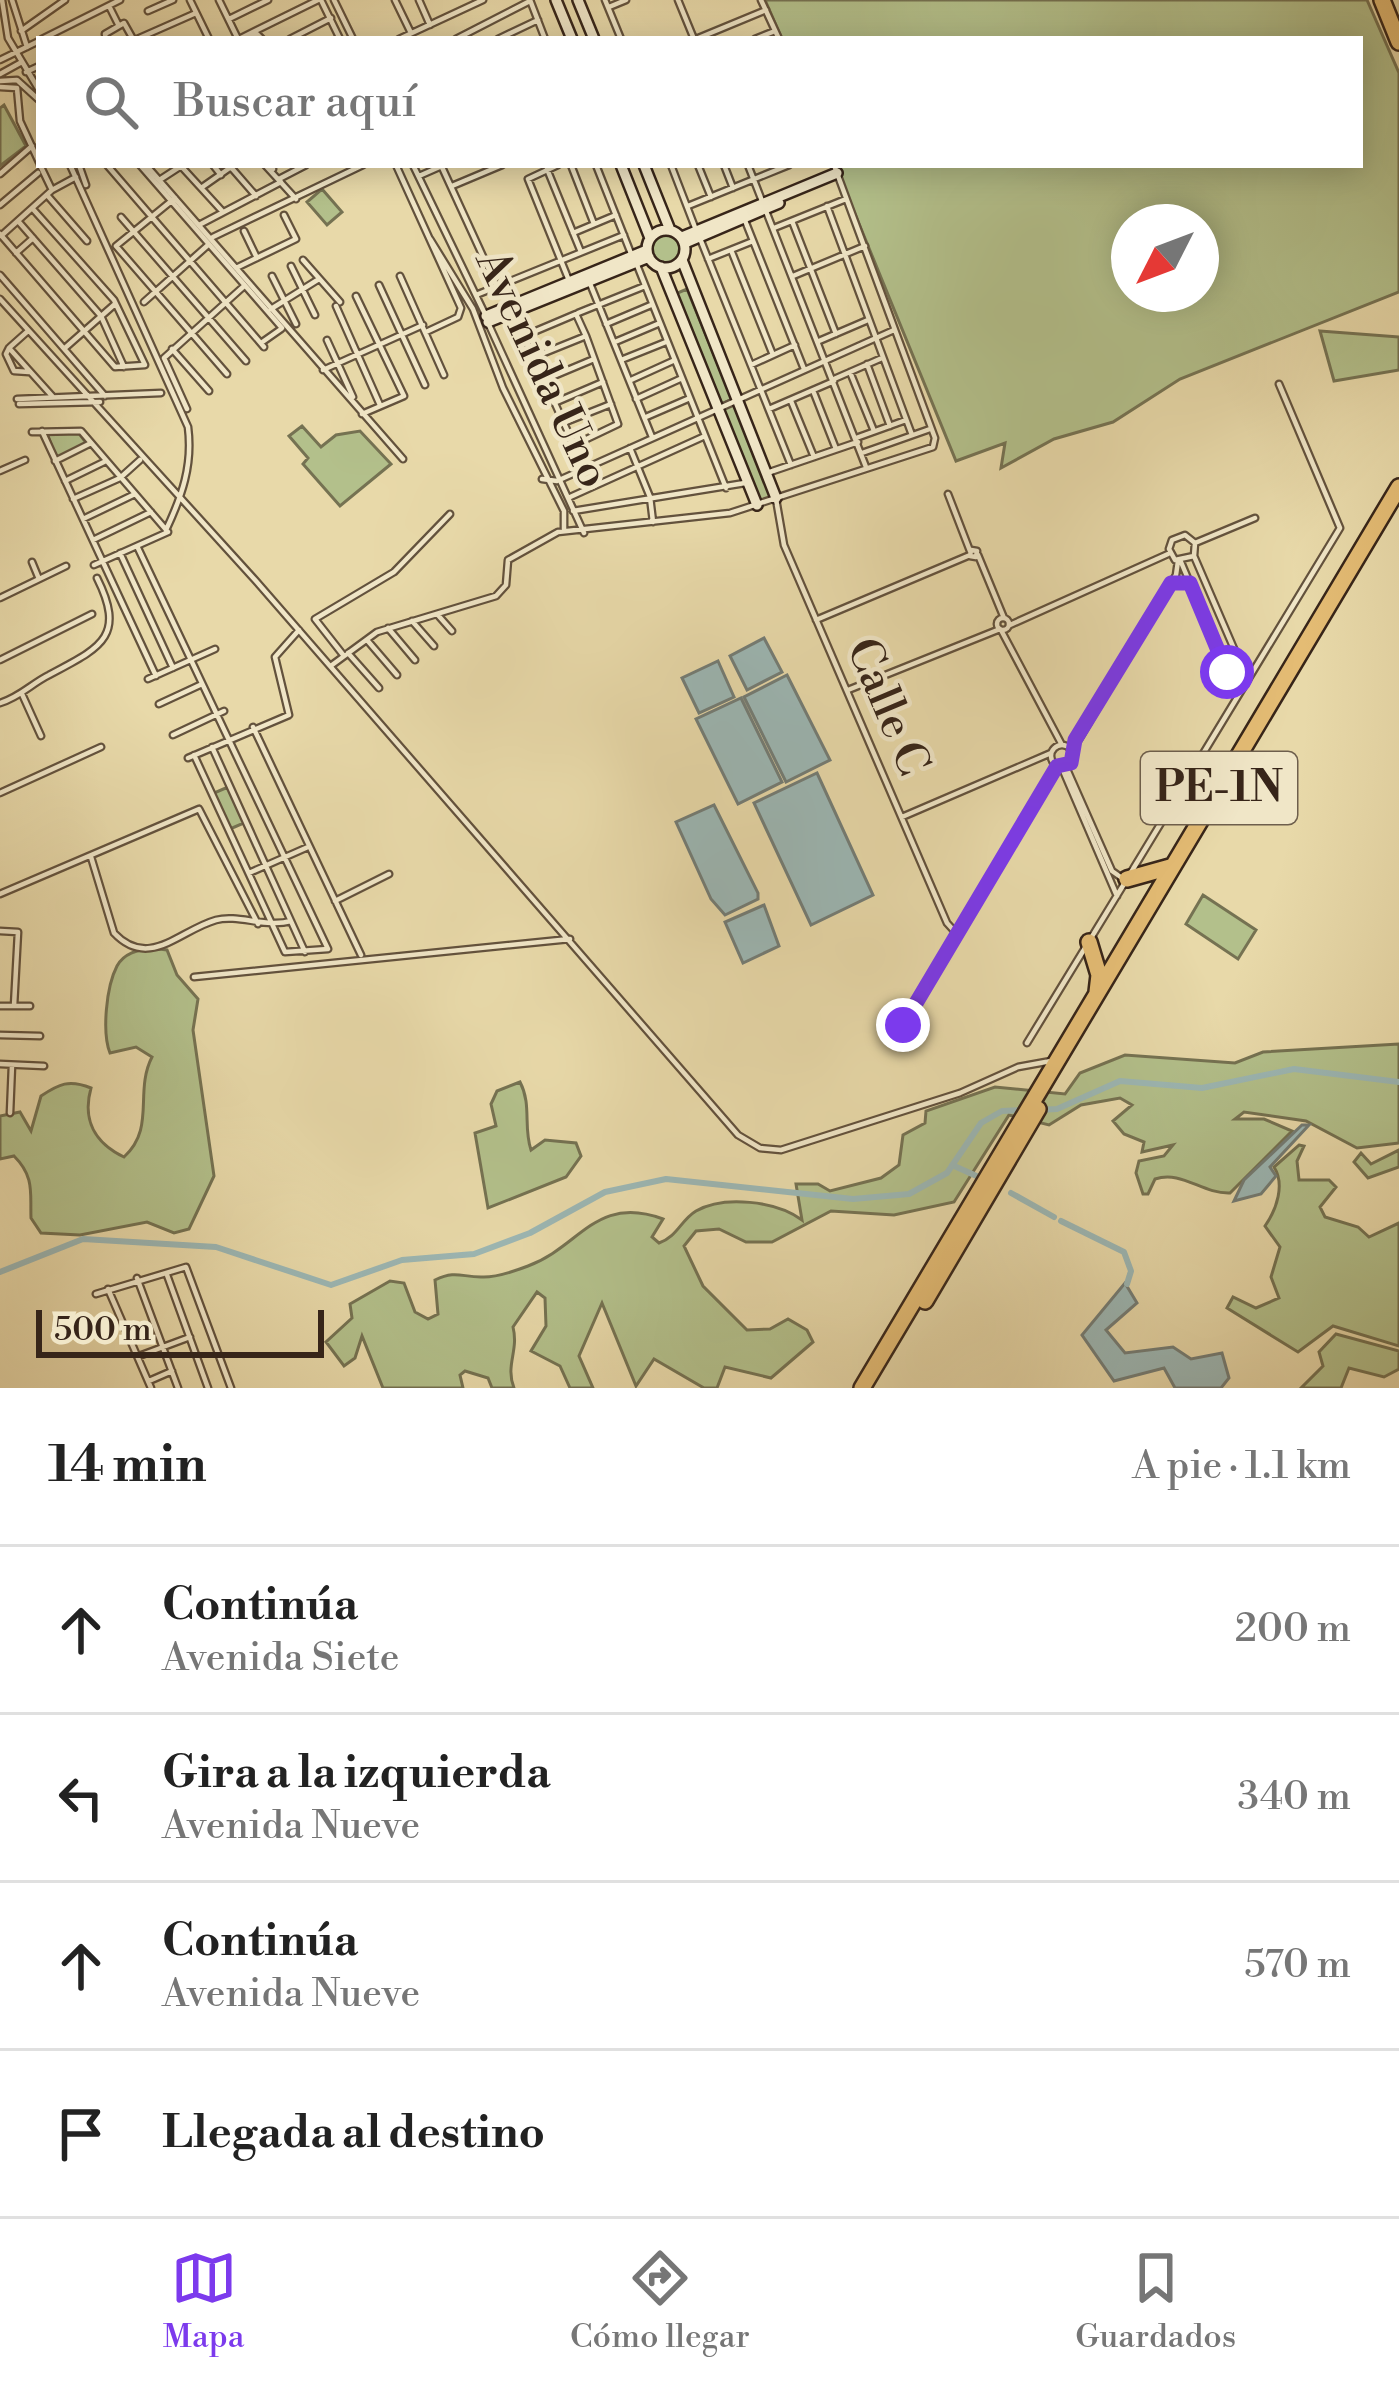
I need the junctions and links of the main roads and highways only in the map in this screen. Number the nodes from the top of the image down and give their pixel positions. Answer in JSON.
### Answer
{"nodes":[{"id":1,"x":1382,"y":0,"type":"edge"},
{"id":2,"x":1399,"y":42,"type":"edge"},
{"id":3,"x":1399,"y":487,"type":"edge"},
{"id":4,"x":1399,"y":504,"type":"edge"},
{"id":5,"x":1331,"y":610,"type":"junction"},
{"id":6,"x":1205,"y":821,"type":"junction"},
{"id":7,"x":1173,"y":866,"type":"junction"},
{"id":8,"x":1127,"y":879,"type":"road end"},
{"id":9,"x":1089,"y":943,"type":"road end"},
{"id":10,"x":1097,"y":993,"type":"junction"},
{"id":11,"x":1044,"y":1090,"type":"junction"},
{"id":12,"x":972,"y":1211,"type":"junction"},
{"id":13,"x":862,"y":1388,"type":"edge"},
{"id":14,"x":873,"y":1388,"type":"edge"}],
"edges":[{"from":1,"to":2,"type":"highway"},
{"from":3,"to":5,"type":"highway","number":"PE-1N"},
{"from":4,"to":5,"type":"highway","number":"PE-1N"},
{"from":5,"to":6,"type":"highway","number":"PE-1N"},
{"from":6,"to":7,"type":"highway","number":"PE-1N"},
{"from":6,"to":11,"type":"highway","number":"PE-1N"},
{"from":7,"to":8,"type":"highway"},
{"from":7,"to":10,"type":"highway","number":"PE-1N"},
{"from":9,"to":10,"type":"highway"},
{"from":10,"to":11,"type":"highway","number":"PE-1N"},
{"from":11,"to":12,"type":"highway","number":"PE-1N"},
{"from":12,"to":13,"type":"highway","number":"PE-1N"},
{"from":12,"to":14,"type":"highway","number":"PE-1N"}]}
